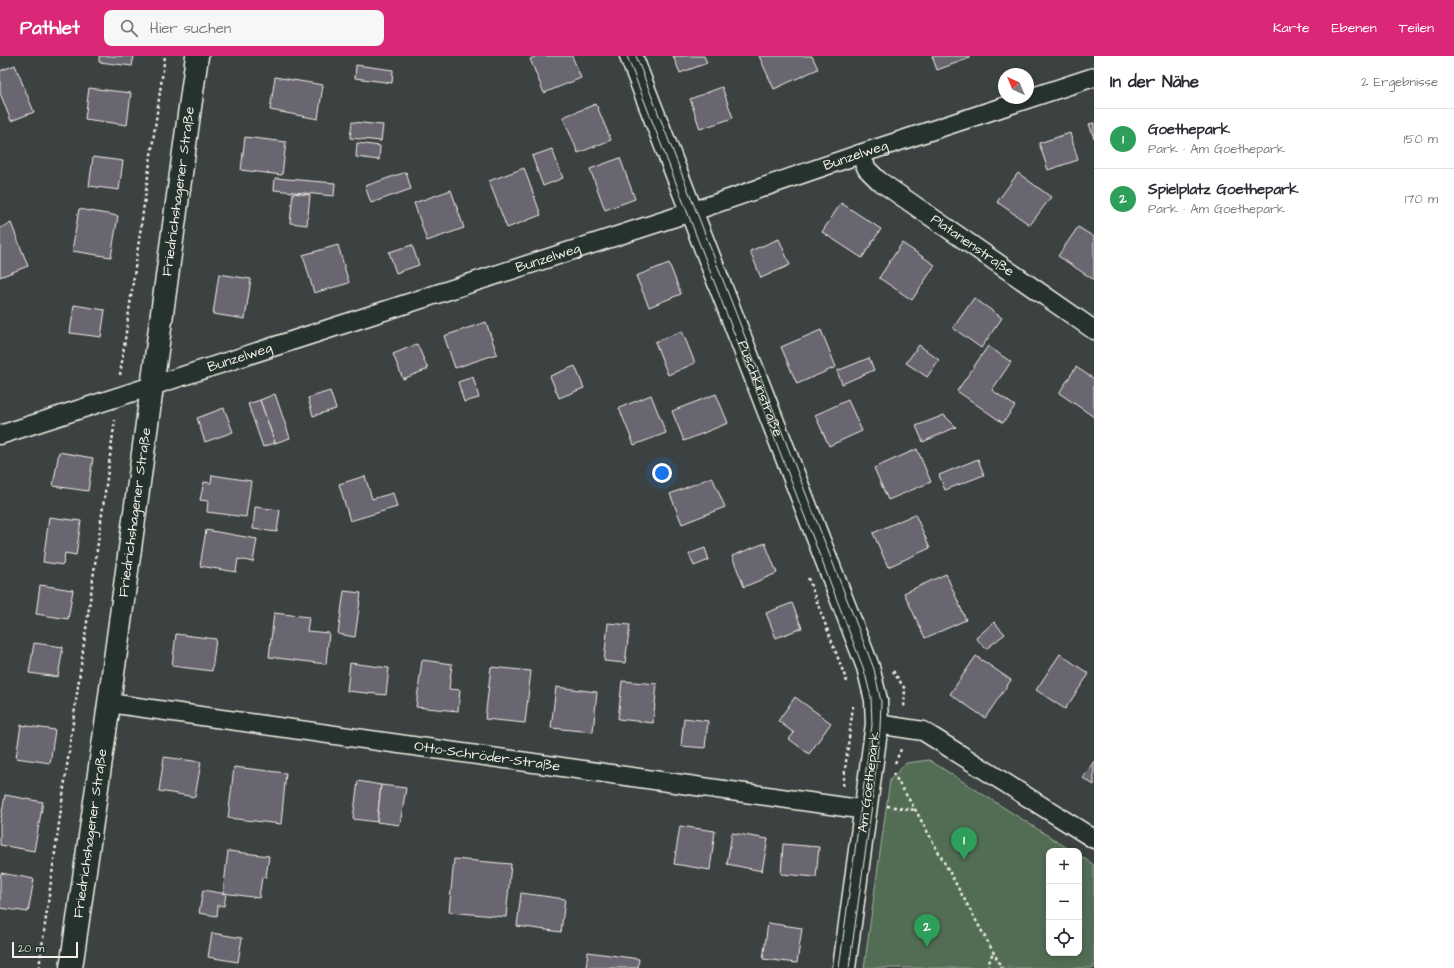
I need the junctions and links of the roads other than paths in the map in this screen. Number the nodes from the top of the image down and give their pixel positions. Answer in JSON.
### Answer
{"nodes":[{"id":1,"x":197,"y":56,"type":"edge"},
{"id":2,"x":631,"y":56,"type":"edge"},
{"id":3,"x":1094,"y":77,"type":"edge"},
{"id":4,"x":860,"y":154,"type":"junction"},
{"id":5,"x":692,"y":212,"type":"junction"},
{"id":6,"x":1094,"y":330,"type":"edge"},
{"id":7,"x":151,"y":387,"type":"junction"},
{"id":8,"x":0,"y":435,"type":"edge"},
{"id":9,"x":109,"y":703,"type":"junction"},
{"id":10,"x":876,"y":724,"type":"junction"},
{"id":11,"x":866,"y":810,"type":"junction"},
{"id":12,"x":1094,"y":839,"type":"edge"},
{"id":13,"x":71,"y":968,"type":"edge"},
{"id":14,"x":844,"y":968,"type":"edge"}],
"edges":[{"from":1,"to":7,"type":"street","name":"Friedrichshagener Straße"},
{"from":2,"to":5,"type":"street","name":"Puschkinstraße"},
{"from":3,"to":4,"type":"street","name":"Bunzelweg"},
{"from":4,"to":5,"type":"street","name":"Bunzelweg"},
{"from":4,"to":6,"type":"street","name":"Platanenstraße"},
{"from":5,"to":7,"type":"street","name":"Bunzelweg"},
{"from":5,"to":10,"type":"street","name":"Puschkinstraße"},
{"from":7,"to":8,"type":"street","name":"Bunzelweg"},
{"from":7,"to":9,"type":"street","name":"Friedrichshagener Straße"},
{"from":9,"to":11,"type":"street","name":"Otto-Schröder-Straße"},
{"from":9,"to":13,"type":"street","name":"Friedrichshagener Straße"},
{"from":10,"to":11,"type":"street","name":"Am Goethepark"},
{"from":10,"to":12,"type":"street","name":"Am Goethepark"},
{"from":11,"to":14,"type":"street","name":"Am Goethepark"}]}
